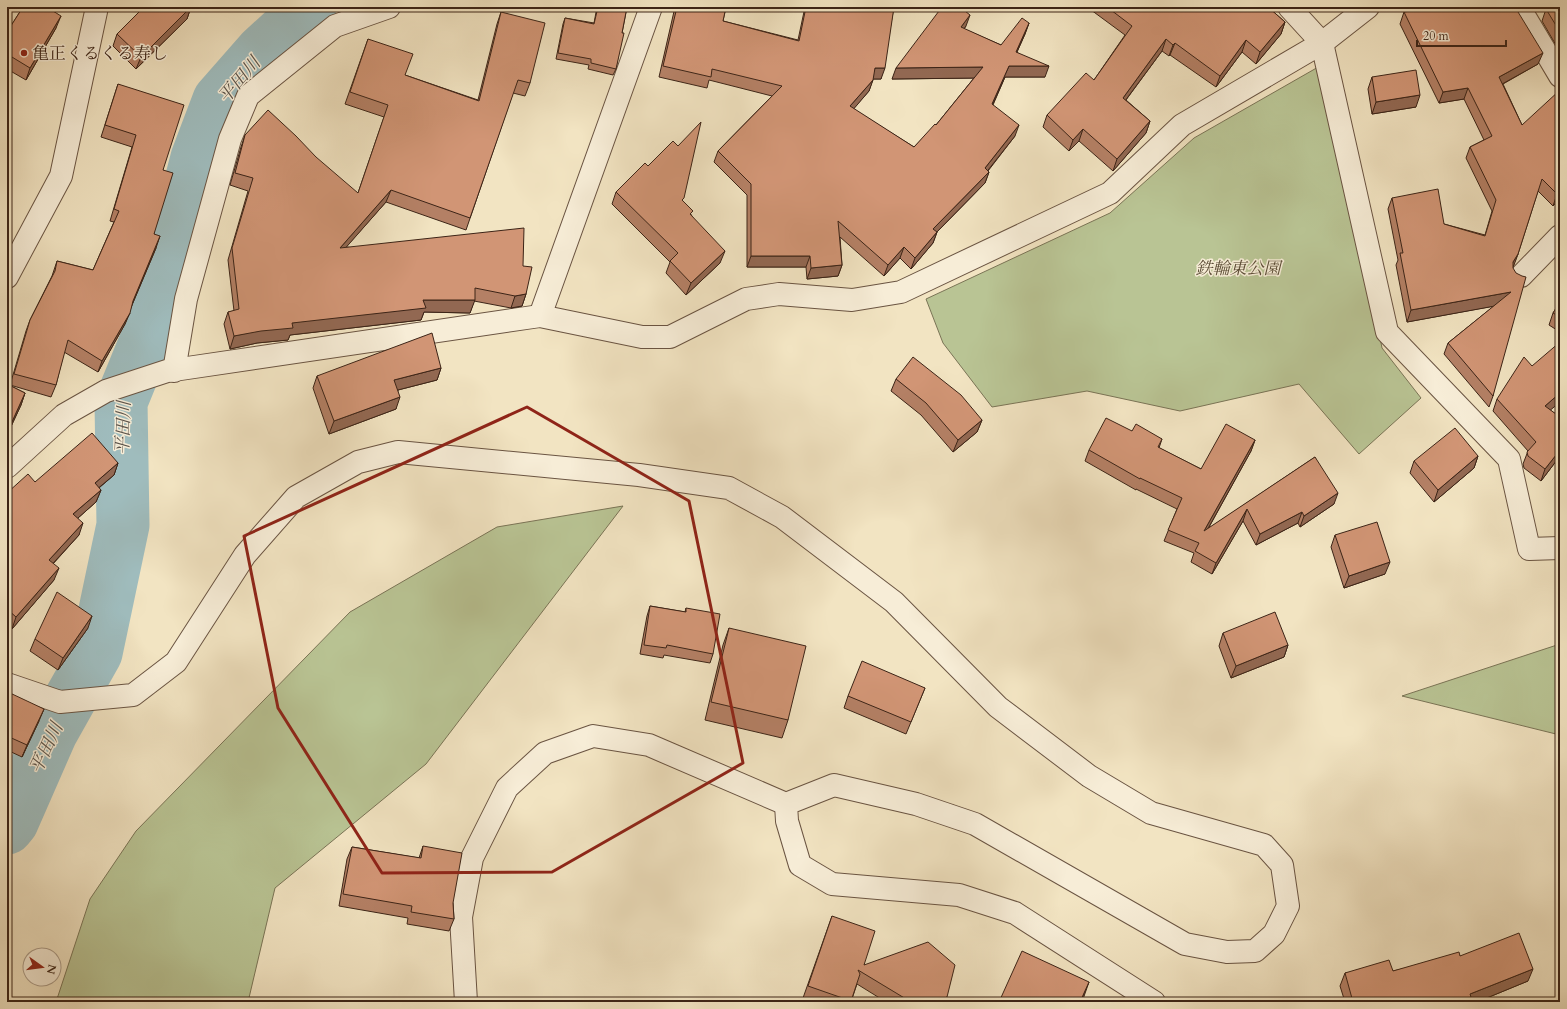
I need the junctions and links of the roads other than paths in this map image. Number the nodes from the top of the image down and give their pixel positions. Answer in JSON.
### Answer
{"nodes":[{"id":1,"x":97,"y":7,"type":"edge"},
{"id":2,"x":389,"y":7,"type":"edge"},
{"id":3,"x":650,"y":7,"type":"edge"},
{"id":4,"x":1289,"y":7,"type":"edge"},
{"id":5,"x":1368,"y":7,"type":"edge"},
{"id":6,"x":1519,"y":7,"type":"edge"},
{"id":7,"x":1322,"y":43,"type":"junction"},
{"id":8,"x":1560,"y":76,"type":"edge"},
{"id":9,"x":1560,"y":236,"type":"edge"},
{"id":10,"x":1521,"y":276,"type":"edge"},
{"id":11,"x":7,"y":277,"type":"edge"},
{"id":12,"x":540,"y":316,"type":"junction"},
{"id":13,"x":174,"y":371,"type":"junction"},
{"id":14,"x":7,"y":467,"type":"edge"},
{"id":15,"x":1560,"y":548,"type":"edge"},
{"id":16,"x":7,"y":684,"type":"edge"},
{"id":17,"x":786,"y":804,"type":"junction"},
{"id":18,"x":466,"y":1002,"type":"edge"},
{"id":19,"x":1154,"y":1002,"type":"edge"}],
"edges":[{"from":1,"to":11,"type":"street"},
{"from":2,"to":13,"type":"street"},
{"from":3,"to":12,"type":"street"},
{"from":4,"to":7,"type":"street"},
{"from":5,"to":7,"type":"street"},
{"from":6,"to":8,"type":"street"},
{"from":7,"to":12,"type":"street"},
{"from":7,"to":15,"type":"street"},
{"from":9,"to":10,"type":"street"},
{"from":12,"to":13,"type":"street"},
{"from":13,"to":14,"type":"street"},
{"from":16,"to":17,"type":"street"},
{"from":17,"to":18,"type":"street"},
{"from":17,"to":19,"type":"street"}]}
